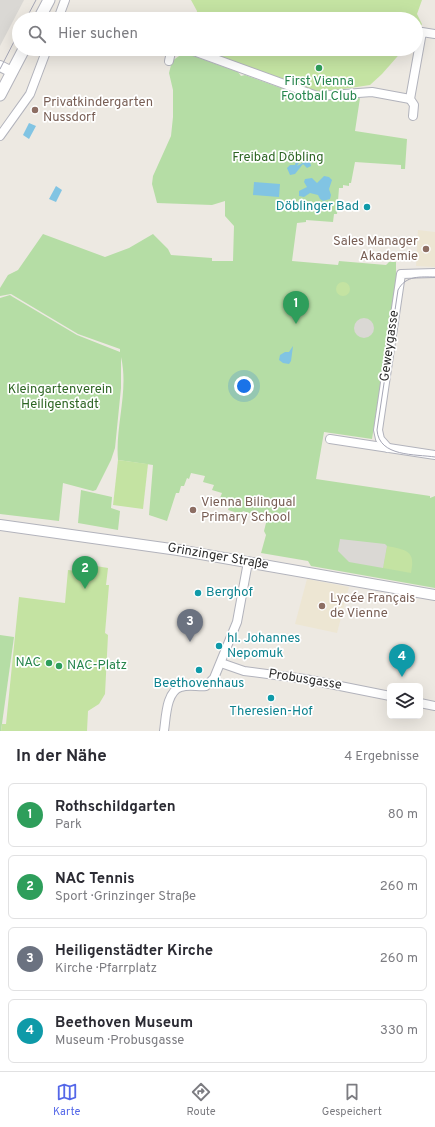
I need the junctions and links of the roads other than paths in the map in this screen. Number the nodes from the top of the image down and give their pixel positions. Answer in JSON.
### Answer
{"nodes":[{"id":1,"x":49,"y":0,"type":"edge"},
{"id":2,"x":64,"y":0,"type":"edge"},
{"id":3,"x":43,"y":12,"type":"edge"},
{"id":4,"x":60,"y":12,"type":"edge"},
{"id":5,"x":423,"y":32,"type":"edge"},
{"id":6,"x":435,"y":34,"type":"edge"},
{"id":7,"x":20,"y":56,"type":"edge"},
{"id":8,"x":44,"y":56,"type":"edge"},
{"id":9,"x":170,"y":56,"type":"edge"},
{"id":10,"x":207,"y":56,"type":"edge"},
{"id":11,"x":418,"y":56,"type":"edge"},
{"id":12,"x":169,"y":61,"type":"dead end"},
{"id":13,"x":0,"y":66,"type":"edge"},
{"id":14,"x":12,"y":72,"type":"junction"},
{"id":15,"x":0,"y":94,"type":"edge"},
{"id":16,"x":410,"y":99,"type":"junction"},
{"id":17,"x":413,"y":116,"type":"dead end"},
{"id":18,"x":0,"y":136,"type":"edge"},
{"id":19,"x":435,"y":273,"type":"edge"},
{"id":20,"x":330,"y":439,"type":"dead end"},
{"id":21,"x":388,"y":448,"type":"junction"},
{"id":22,"x":435,"y":454,"type":"edge"},
{"id":23,"x":0,"y":525,"type":"edge"},
{"id":24,"x":248,"y":562,"type":"junction"},
{"id":25,"x":435,"y":595,"type":"edge"},
{"id":26,"x":221,"y":663,"type":"junction"},
{"id":27,"x":387,"y":695,"type":"edge"},
{"id":28,"x":423,"y":703,"type":"edge"},
{"id":29,"x":435,"y":706,"type":"edge"},
{"id":30,"x":164,"y":731,"type":"edge"}],
"edges":[{"from":1,"to":3,"type":"main road"},
{"from":2,"to":4,"type":"street"},
{"from":5,"to":6,"type":"street"},
{"from":7,"to":14,"type":"main road"},
{"from":8,"to":18,"type":"street"},
{"from":9,"to":12,"type":"street"},
{"from":10,"to":16,"type":"street"},
{"from":11,"to":16,"type":"street"},
{"from":13,"to":14,"type":"street"},
{"from":14,"to":15,"type":"main road"},
{"from":16,"to":17,"type":"street"},
{"from":19,"to":21,"type":"street","name":"Geweygasse"},
{"from":20,"to":21,"type":"street"},
{"from":21,"to":22,"type":"street"},
{"from":23,"to":24,"type":"street","name":"Grinzinger Straße"},
{"from":24,"to":25,"type":"street","name":"Grinzinger Straße"},
{"from":24,"to":26,"type":"street"},
{"from":26,"to":27,"type":"street","name":"Probusgasse"},
{"from":26,"to":30,"type":"street"},
{"from":28,"to":29,"type":"street"}]}
